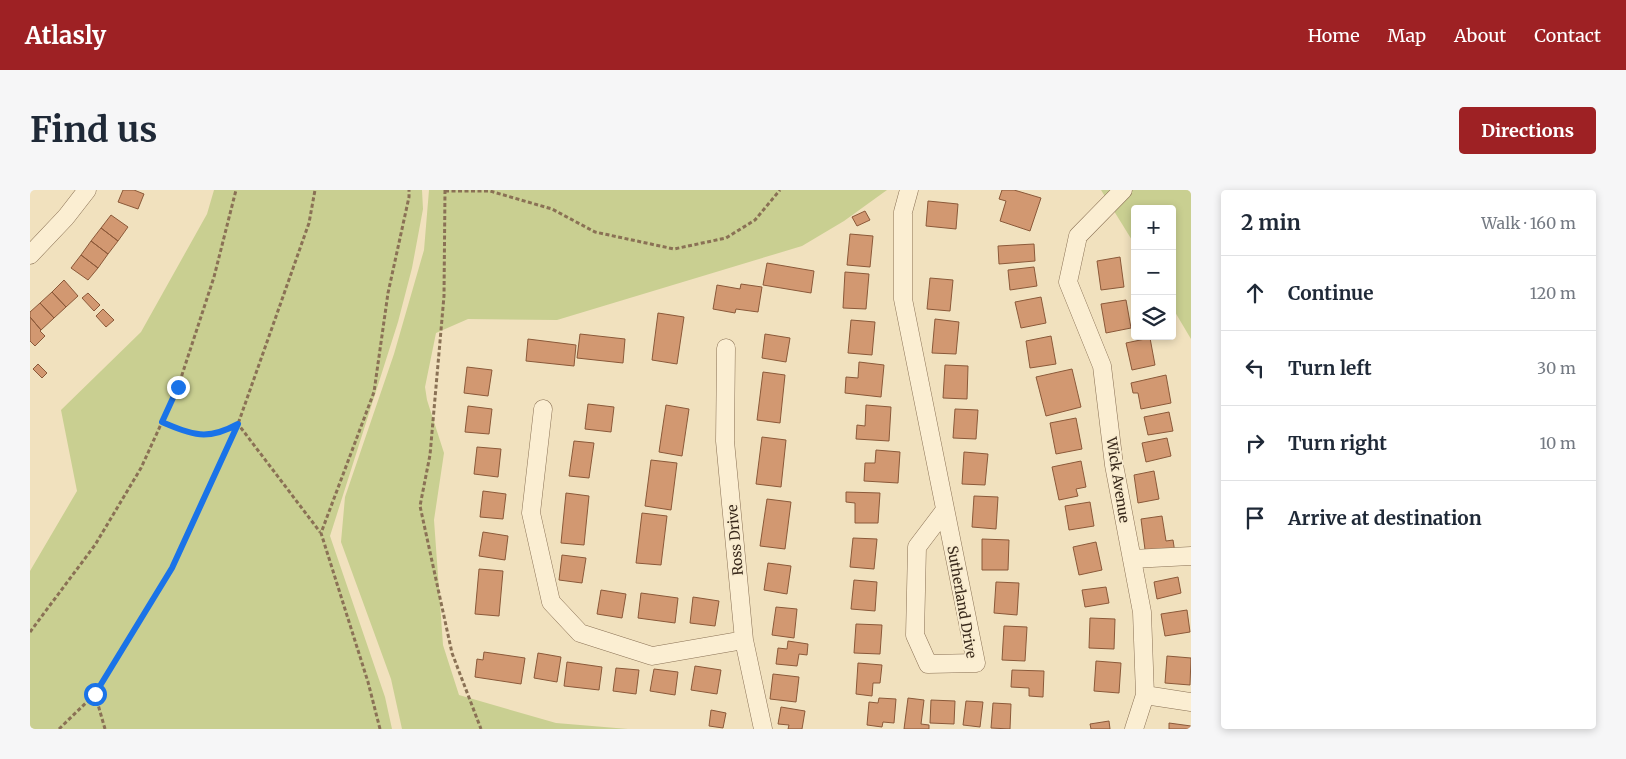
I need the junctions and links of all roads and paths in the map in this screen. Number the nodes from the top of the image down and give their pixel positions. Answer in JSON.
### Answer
{"nodes":[{"id":1,"x":87,"y":190,"type":"edge"},
{"id":2,"x":236,"y":190,"type":"edge"},
{"id":3,"x":315,"y":190,"type":"edge"},
{"id":4,"x":409,"y":190,"type":"edge"},
{"id":5,"x":445,"y":190,"type":"edge"},
{"id":6,"x":780,"y":190,"type":"edge"},
{"id":7,"x":909,"y":190,"type":"edge"},
{"id":8,"x":1123,"y":190,"type":"edge"},
{"id":9,"x":30,"y":255,"type":"edge"},
{"id":10,"x":726,"y":348,"type":"dead end"},
{"id":11,"x":543,"y":409,"type":"dead end"},
{"id":12,"x":162,"y":422,"type":"junction"},
{"id":13,"x":238,"y":424,"type":"junction"},
{"id":14,"x":945,"y":510,"type":"junction"},
{"id":15,"x":321,"y":533,"type":"junction"},
{"id":16,"x":1191,"y":556,"type":"edge"},
{"id":17,"x":1132,"y":559,"type":"junction"},
{"id":18,"x":30,"y":632,"type":"edge"},
{"id":19,"x":744,"y":640,"type":"junction"},
{"id":20,"x":95,"y":694,"type":"junction"},
{"id":21,"x":1145,"y":695,"type":"junction"},
{"id":22,"x":1191,"y":702,"type":"edge"},
{"id":23,"x":58,"y":729,"type":"edge"},
{"id":24,"x":105,"y":729,"type":"edge"},
{"id":25,"x":380,"y":729,"type":"edge"},
{"id":26,"x":481,"y":729,"type":"edge"},
{"id":27,"x":763,"y":729,"type":"edge"},
{"id":28,"x":1134,"y":729,"type":"edge"}],
"edges":[{"from":1,"to":9,"type":"street"},
{"from":2,"to":12,"type":"path"},
{"from":3,"to":13,"type":"path"},
{"from":4,"to":15,"type":"path"},
{"from":5,"to":6,"type":"path"},
{"from":5,"to":26,"type":"path"},
{"from":7,"to":14,"type":"street","name":"Sutherland Drive"},
{"from":8,"to":17,"type":"street","name":"Wick Avenue"},
{"from":10,"to":19,"type":"street","name":"Ross Drive"},
{"from":11,"to":19,"type":"street"},
{"from":12,"to":13,"type":"path"},
{"from":12,"to":18,"type":"path"},
{"from":13,"to":15,"type":"path"},
{"from":13,"to":20,"type":"path"},
{"from":14,"to":14,"type":"street","name":"Sutherland Drive"},
{"from":15,"to":25,"type":"path"},
{"from":16,"to":17,"type":"street"},
{"from":17,"to":21,"type":"street","name":"Wick Avenue"},
{"from":19,"to":27,"type":"street","name":"Ross Drive"},
{"from":20,"to":23,"type":"path"},
{"from":20,"to":24,"type":"path"},
{"from":21,"to":22,"type":"street"},
{"from":21,"to":28,"type":"street","name":"Wick Avenue"}]}
